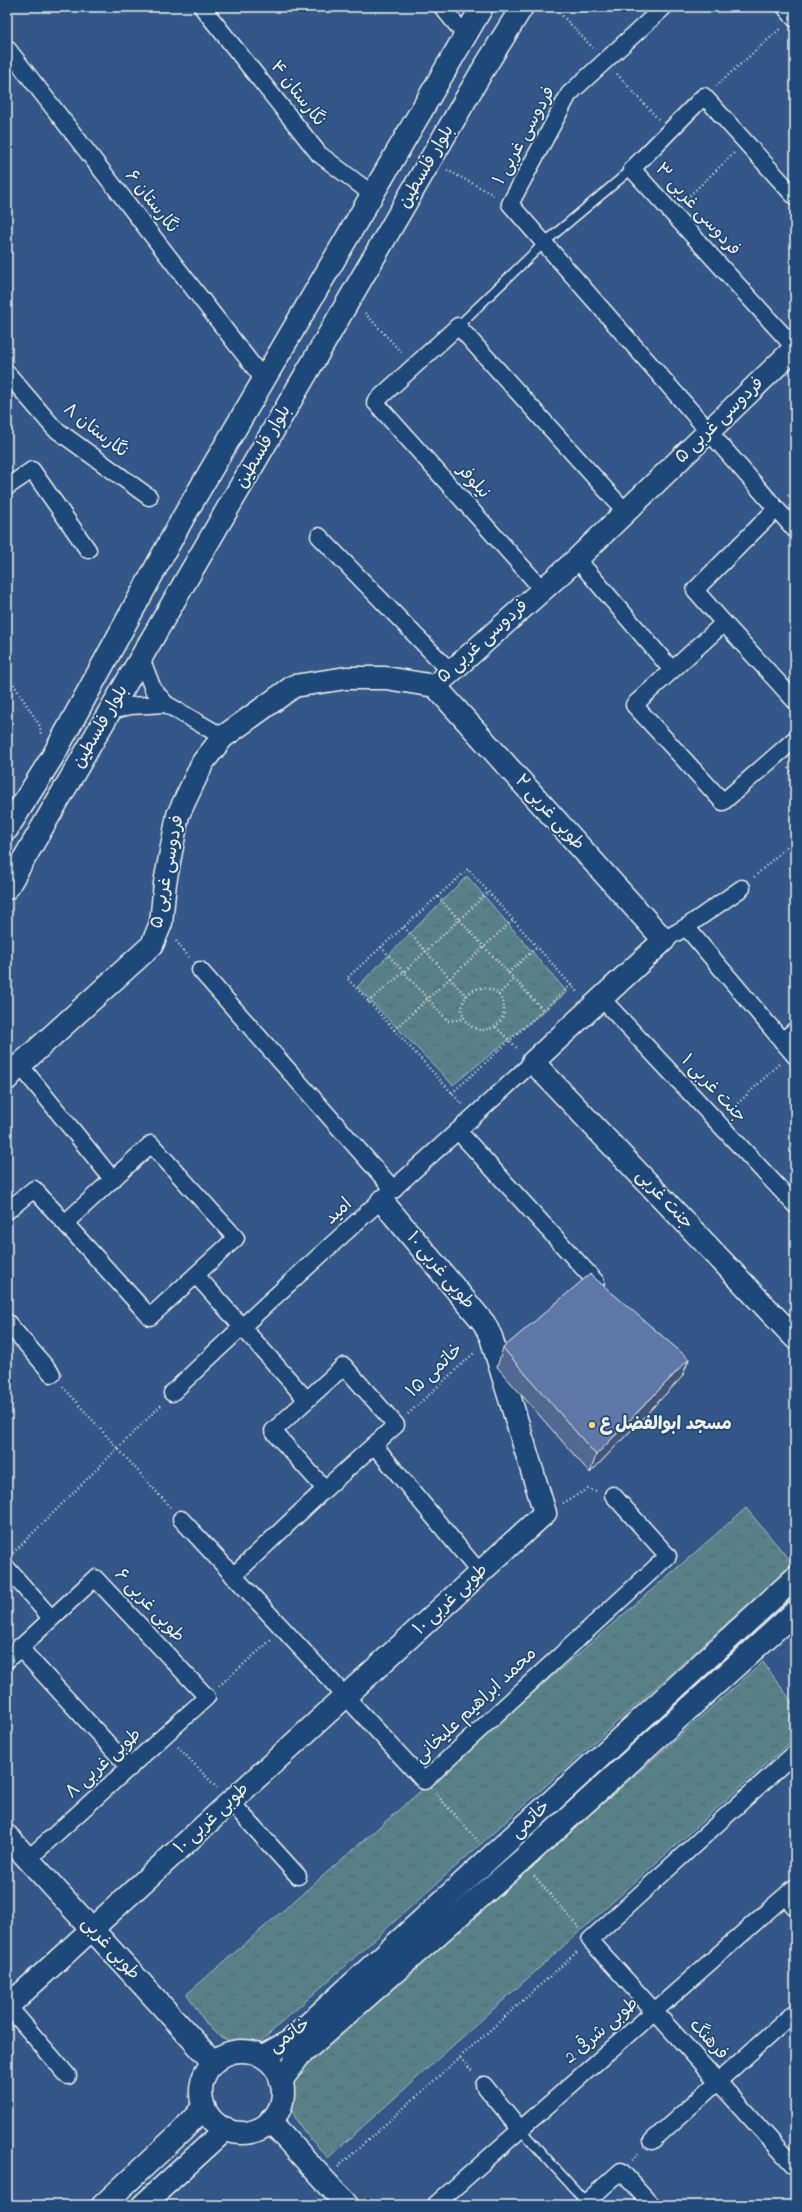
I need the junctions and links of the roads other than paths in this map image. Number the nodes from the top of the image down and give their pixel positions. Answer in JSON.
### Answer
{"nodes":[{"id":1,"x":202,"y":7,"type":"edge"},
{"id":2,"x":442,"y":7,"type":"edge"},
{"id":3,"x":482,"y":7,"type":"edge"},
{"id":4,"x":522,"y":7,"type":"edge"},
{"id":5,"x":664,"y":7,"type":"edge"},
{"id":6,"x":465,"y":35,"type":"junction"},
{"id":7,"x":7,"y":48,"type":"edge"},
{"id":8,"x":632,"y":168,"type":"junction"},
{"id":9,"x":372,"y":194,"type":"junction"},
{"id":10,"x":795,"y":197,"type":"edge"},
{"id":11,"x":544,"y":243,"type":"junction"},
{"id":12,"x":458,"y":326,"type":"junction"},
{"id":13,"x":795,"y":348,"type":"edge"},
{"id":14,"x":7,"y":373,"type":"edge"},
{"id":15,"x":264,"y":380,"type":"junction"},
{"id":16,"x":708,"y":433,"type":"junction"},
{"id":17,"x":7,"y":486,"type":"edge"},
{"id":18,"x":149,"y":497,"type":"dead end"},
{"id":19,"x":776,"y":509,"type":"junction"},
{"id":20,"x":625,"y":511,"type":"junction"},
{"id":21,"x":795,"y":530,"type":"edge"},
{"id":22,"x":319,"y":536,"type":"dead end"},
{"id":23,"x":88,"y":550,"type":"dead end"},
{"id":24,"x":577,"y":559,"type":"junction"},
{"id":25,"x":542,"y":589,"type":"junction"},
{"id":26,"x":724,"y":623,"type":"junction"},
{"id":27,"x":141,"y":658,"type":"junction"},
{"id":28,"x":672,"y":670,"type":"junction"},
{"id":29,"x":451,"y":672,"type":"junction"},
{"id":30,"x":435,"y":686,"type":"junction"},
{"id":31,"x":795,"y":701,"type":"edge"},
{"id":32,"x":166,"y":704,"type":"junction"},
{"id":33,"x":111,"y":711,"type":"junction"},
{"id":34,"x":223,"y":737,"type":"junction"},
{"id":35,"x":795,"y":739,"type":"edge"},
{"id":36,"x":7,"y":830,"type":"edge"},
{"id":37,"x":7,"y":888,"type":"edge"},
{"id":38,"x":742,"y":888,"type":"road end"},
{"id":39,"x":686,"y":927,"type":"junction"},
{"id":40,"x":664,"y":940,"type":"junction"},
{"id":41,"x":200,"y":970,"type":"road end"},
{"id":42,"x":597,"y":1004,"type":"junction"},
{"id":43,"x":795,"y":1030,"type":"edge"},
{"id":44,"x":790,"y":1050,"type":"edge"},
{"id":45,"x":533,"y":1062,"type":"junction"},
{"id":46,"x":14,"y":1072,"type":"edge"},
{"id":47,"x":458,"y":1131,"type":"junction"},
{"id":48,"x":112,"y":1180,"type":"junction"},
{"id":49,"x":388,"y":1195,"type":"junction"},
{"id":50,"x":795,"y":1205,"type":"edge"},
{"id":51,"x":7,"y":1211,"type":"edge"},
{"id":52,"x":65,"y":1223,"type":"junction"},
{"id":53,"x":196,"y":1275,"type":"junction"},
{"id":54,"x":596,"y":1282,"type":"edge"},
{"id":55,"x":7,"y":1322,"type":"edge"},
{"id":56,"x":241,"y":1327,"type":"junction"},
{"id":57,"x":795,"y":1338,"type":"edge"},
{"id":58,"x":52,"y":1374,"type":"road end"},
{"id":59,"x":172,"y":1393,"type":"road end"},
{"id":60,"x":307,"y":1400,"type":"junction"},
{"id":61,"x":374,"y":1445,"type":"junction"},
{"id":62,"x":325,"y":1489,"type":"junction"},
{"id":63,"x":613,"y":1495,"type":"road end"},
{"id":64,"x":181,"y":1520,"type":"road end"},
{"id":65,"x":10,"y":1561,"type":"edge"},
{"id":66,"x":480,"y":1573,"type":"junction"},
{"id":67,"x":233,"y":1576,"type":"junction"},
{"id":68,"x":795,"y":1578,"type":"edge"},
{"id":69,"x":795,"y":1612,"type":"edge"},
{"id":70,"x":51,"y":1618,"type":"junction"},
{"id":71,"x":20,"y":1647,"type":"junction"},
{"id":72,"x":7,"y":1660,"type":"edge"},
{"id":73,"x":207,"y":1697,"type":"joint"},
{"id":74,"x":345,"y":1697,"type":"junction"},
{"id":75,"x":795,"y":1753,"type":"edge"},
{"id":76,"x":130,"y":1768,"type":"junction"},
{"id":77,"x":231,"y":1802,"type":"junction"},
{"id":78,"x":7,"y":1836,"type":"edge"},
{"id":79,"x":28,"y":1859,"type":"junction"},
{"id":80,"x":298,"y":1876,"type":"dead end"},
{"id":81,"x":795,"y":1887,"type":"edge"},
{"id":82,"x":782,"y":1899,"type":"junction"},
{"id":83,"x":795,"y":1913,"type":"edge"},
{"id":84,"x":92,"y":1930,"type":"junction"},
{"id":85,"x":7,"y":2007,"type":"edge"},
{"id":86,"x":655,"y":2011,"type":"junction"},
{"id":87,"x":794,"y":2016,"type":"edge"},
{"id":88,"x":263,"y":2056,"type":"junction"},
{"id":89,"x":213,"y":2062,"type":"junction"},
{"id":90,"x":68,"y":2076,"type":"dead end"},
{"id":91,"x":281,"y":2081,"type":"junction"},
{"id":92,"x":718,"y":2081,"type":"junction"},
{"id":93,"x":484,"y":2085,"type":"dead end"},
{"id":94,"x":204,"y":2107,"type":"junction"},
{"id":95,"x":270,"y":2121,"type":"junction"},
{"id":96,"x":226,"y":2130,"type":"junction"},
{"id":97,"x":520,"y":2130,"type":"junction"},
{"id":98,"x":652,"y":2141,"type":"road end"},
{"id":99,"x":795,"y":2167,"type":"edge"},
{"id":100,"x":585,"y":2204,"type":"edge"},
{"id":101,"x":103,"y":2205,"type":"edge"},
{"id":102,"x":143,"y":2205,"type":"edge"},
{"id":103,"x":347,"y":2205,"type":"edge"},
{"id":104,"x":435,"y":2205,"type":"edge"},
{"id":105,"x":652,"y":2205,"type":"edge"}],
"edges":[{"from":1,"to":9,"type":"street","name":"نگارستان ۴"},
{"from":2,"to":6,"type":"street"},
{"from":3,"to":6,"type":"main road","name":"بلوار فلسطین"},
{"from":4,"to":27,"type":"main road","name":"بلوار فلسطین"},
{"from":5,"to":11,"type":"street","name":"فردوسی غربی ۱"},
{"from":6,"to":9,"type":"main road","name":"بلوار فلسطین"},
{"from":7,"to":15,"type":"street","name":"نگارستان ۶"},
{"from":8,"to":10,"type":"street","name":"فردوسی غربی ۳"},
{"from":8,"to":11,"type":"lane"},
{"from":8,"to":13,"type":"street","name":"فردوسی غربی ۳"},
{"from":9,"to":15,"type":"main road","name":"بلوار فلسطین"},
{"from":11,"to":12,"type":"lane"},
{"from":11,"to":16,"type":"street"},
{"from":12,"to":20,"type":"street"},
{"from":12,"to":25,"type":"street","name":"نیلوفر"},
{"from":13,"to":16,"type":"main road","name":"فردوسی غربی ۵"},
{"from":14,"to":18,"type":"street","name":"نگارستان ۸"},
{"from":15,"to":36,"type":"main road","name":"بلوار فلسطین"},
{"from":16,"to":19,"type":"street"},
{"from":16,"to":20,"type":"main road","name":"فردوسی غربی ۵"},
{"from":17,"to":23,"type":"street"},
{"from":19,"to":21,"type":"street"},
{"from":19,"to":26,"type":"street"},
{"from":20,"to":24,"type":"main road","name":"فردوسی غربی ۵"},
{"from":22,"to":29,"type":"street"},
{"from":24,"to":25,"type":"main road","name":"فردوسی غربی ۵"},
{"from":24,"to":28,"type":"street"},
{"from":25,"to":29,"type":"main road","name":"فردوسی غربی ۵"},
{"from":26,"to":28,"type":"street"},
{"from":26,"to":31,"type":"street"},
{"from":27,"to":32,"type":"street"},
{"from":27,"to":33,"type":"main road","name":"بلوار فلسطین"},
{"from":28,"to":35,"type":"street"},
{"from":29,"to":30,"type":"main road","name":"فردوسی غربی ۵"},
{"from":30,"to":34,"type":"main road","name":"فردوسی غربی ۵"},
{"from":30,"to":40,"type":"main road","name":"طوبی غربی ۲"},
{"from":32,"to":33,"type":"street"},
{"from":32,"to":34,"type":"street"},
{"from":33,"to":37,"type":"main road","name":"بلوار فلسطین"},
{"from":34,"to":46,"type":"main road","name":"فردوسی غربی ۵"},
{"from":38,"to":39,"type":"street"},
{"from":39,"to":40,"type":"street"},
{"from":39,"to":44,"type":"street"},
{"from":40,"to":42,"type":"main road"},
{"from":41,"to":49,"type":"street"},
{"from":42,"to":45,"type":"main road"},
{"from":42,"to":50,"type":"street","name":"جنت غربی ۱"},
{"from":43,"to":44,"type":"street"},
{"from":45,"to":47,"type":"street","name":"امید"},
{"from":45,"to":57,"type":"main road","name":"جنت غربی"},
{"from":46,"to":48,"type":"street"},
{"from":47,"to":49,"type":"street","name":"امید"},
{"from":47,"to":54,"type":"street"},
{"from":48,"to":52,"type":"street"},
{"from":48,"to":53,"type":"street"},
{"from":49,"to":56,"type":"street","name":"امید"},
{"from":49,"to":66,"type":"main road","name":"طوبی غربی ۱۰"},
{"from":51,"to":52,"type":"street"},
{"from":52,"to":53,"type":"street"},
{"from":53,"to":56,"type":"street"},
{"from":55,"to":58,"type":"street"},
{"from":56,"to":59,"type":"street","name":"امید"},
{"from":56,"to":60,"type":"street"},
{"from":60,"to":61,"type":"street"},
{"from":60,"to":62,"type":"street"},
{"from":61,"to":62,"type":"street"},
{"from":61,"to":66,"type":"street"},
{"from":62,"to":67,"type":"street"},
{"from":63,"to":74,"type":"street","name":"محمد ابراهیم علیخانی"},
{"from":64,"to":67,"type":"street","name":"محمد ابراهیم علیخانی"},
{"from":65,"to":70,"type":"street"},
{"from":66,"to":74,"type":"main road","name":"طوبی غربی ۱۰"},
{"from":67,"to":74,"type":"street","name":"محمد ابراهیم علیخانی"},
{"from":68,"to":88,"type":"main road","name":"خاتمی"},
{"from":69,"to":91,"type":"main road","name":"خاتمی"},
{"from":70,"to":71,"type":"street","name":"طوبی غربی ۶"},
{"from":70,"to":73,"type":"street","name":"طوبی غربی ۶"},
{"from":71,"to":72,"type":"street","name":"طوبی غربی ۶"},
{"from":71,"to":76,"type":"street"},
{"from":73,"to":76,"type":"street","name":"طوبی غربی ۸"},
{"from":74,"to":77,"type":"main road","name":"طوبی غربی ۱۰"},
{"from":75,"to":86,"type":"street","name":"فرهنگ"},
{"from":76,"to":79,"type":"street","name":"طوبی غربی ۸"},
{"from":77,"to":80,"type":"street"},
{"from":77,"to":84,"type":"main road","name":"طوبی غربی ۱۰"},
{"from":78,"to":79,"type":"main road","name":"طوبی غربی"},
{"from":79,"to":84,"type":"main road","name":"طوبی غربی"},
{"from":81,"to":82,"type":"street","name":"طوبی شرقی 2"},
{"from":82,"to":83,"type":"lane"},
{"from":82,"to":86,"type":"street","name":"طوبی شرقی 2"},
{"from":84,"to":85,"type":"main road","name":"طوبی غربی ۱۰"},
{"from":84,"to":89,"type":"main road","name":"طوبی غربی"},
{"from":85,"to":90,"type":"street"},
{"from":86,"to":92,"type":"street","name":"فرهنگ"},
{"from":86,"to":97,"type":"street","name":"طوبی شرقی 2"},
{"from":87,"to":92,"type":"street"},
{"from":88,"to":89,"type":"main road"},
{"from":88,"to":91,"type":"main road"},
{"from":89,"to":94,"type":"main road"},
{"from":91,"to":95,"type":"main road"},
{"from":92,"to":98,"type":"street"},
{"from":92,"to":99,"type":"street","name":"فرهنگ"},
{"from":93,"to":97,"type":"street"},
{"from":94,"to":96,"type":"main road"},
{"from":94,"to":101,"type":"main road"},
{"from":95,"to":96,"type":"main road"},
{"from":95,"to":103,"type":"main road"},
{"from":96,"to":102,"type":"main road"},
{"from":97,"to":100,"type":"lane"},
{"from":97,"to":104,"type":"street","name":"طوبی شرقی 2"},
{"from":100,"to":105,"type":"street"}]}
